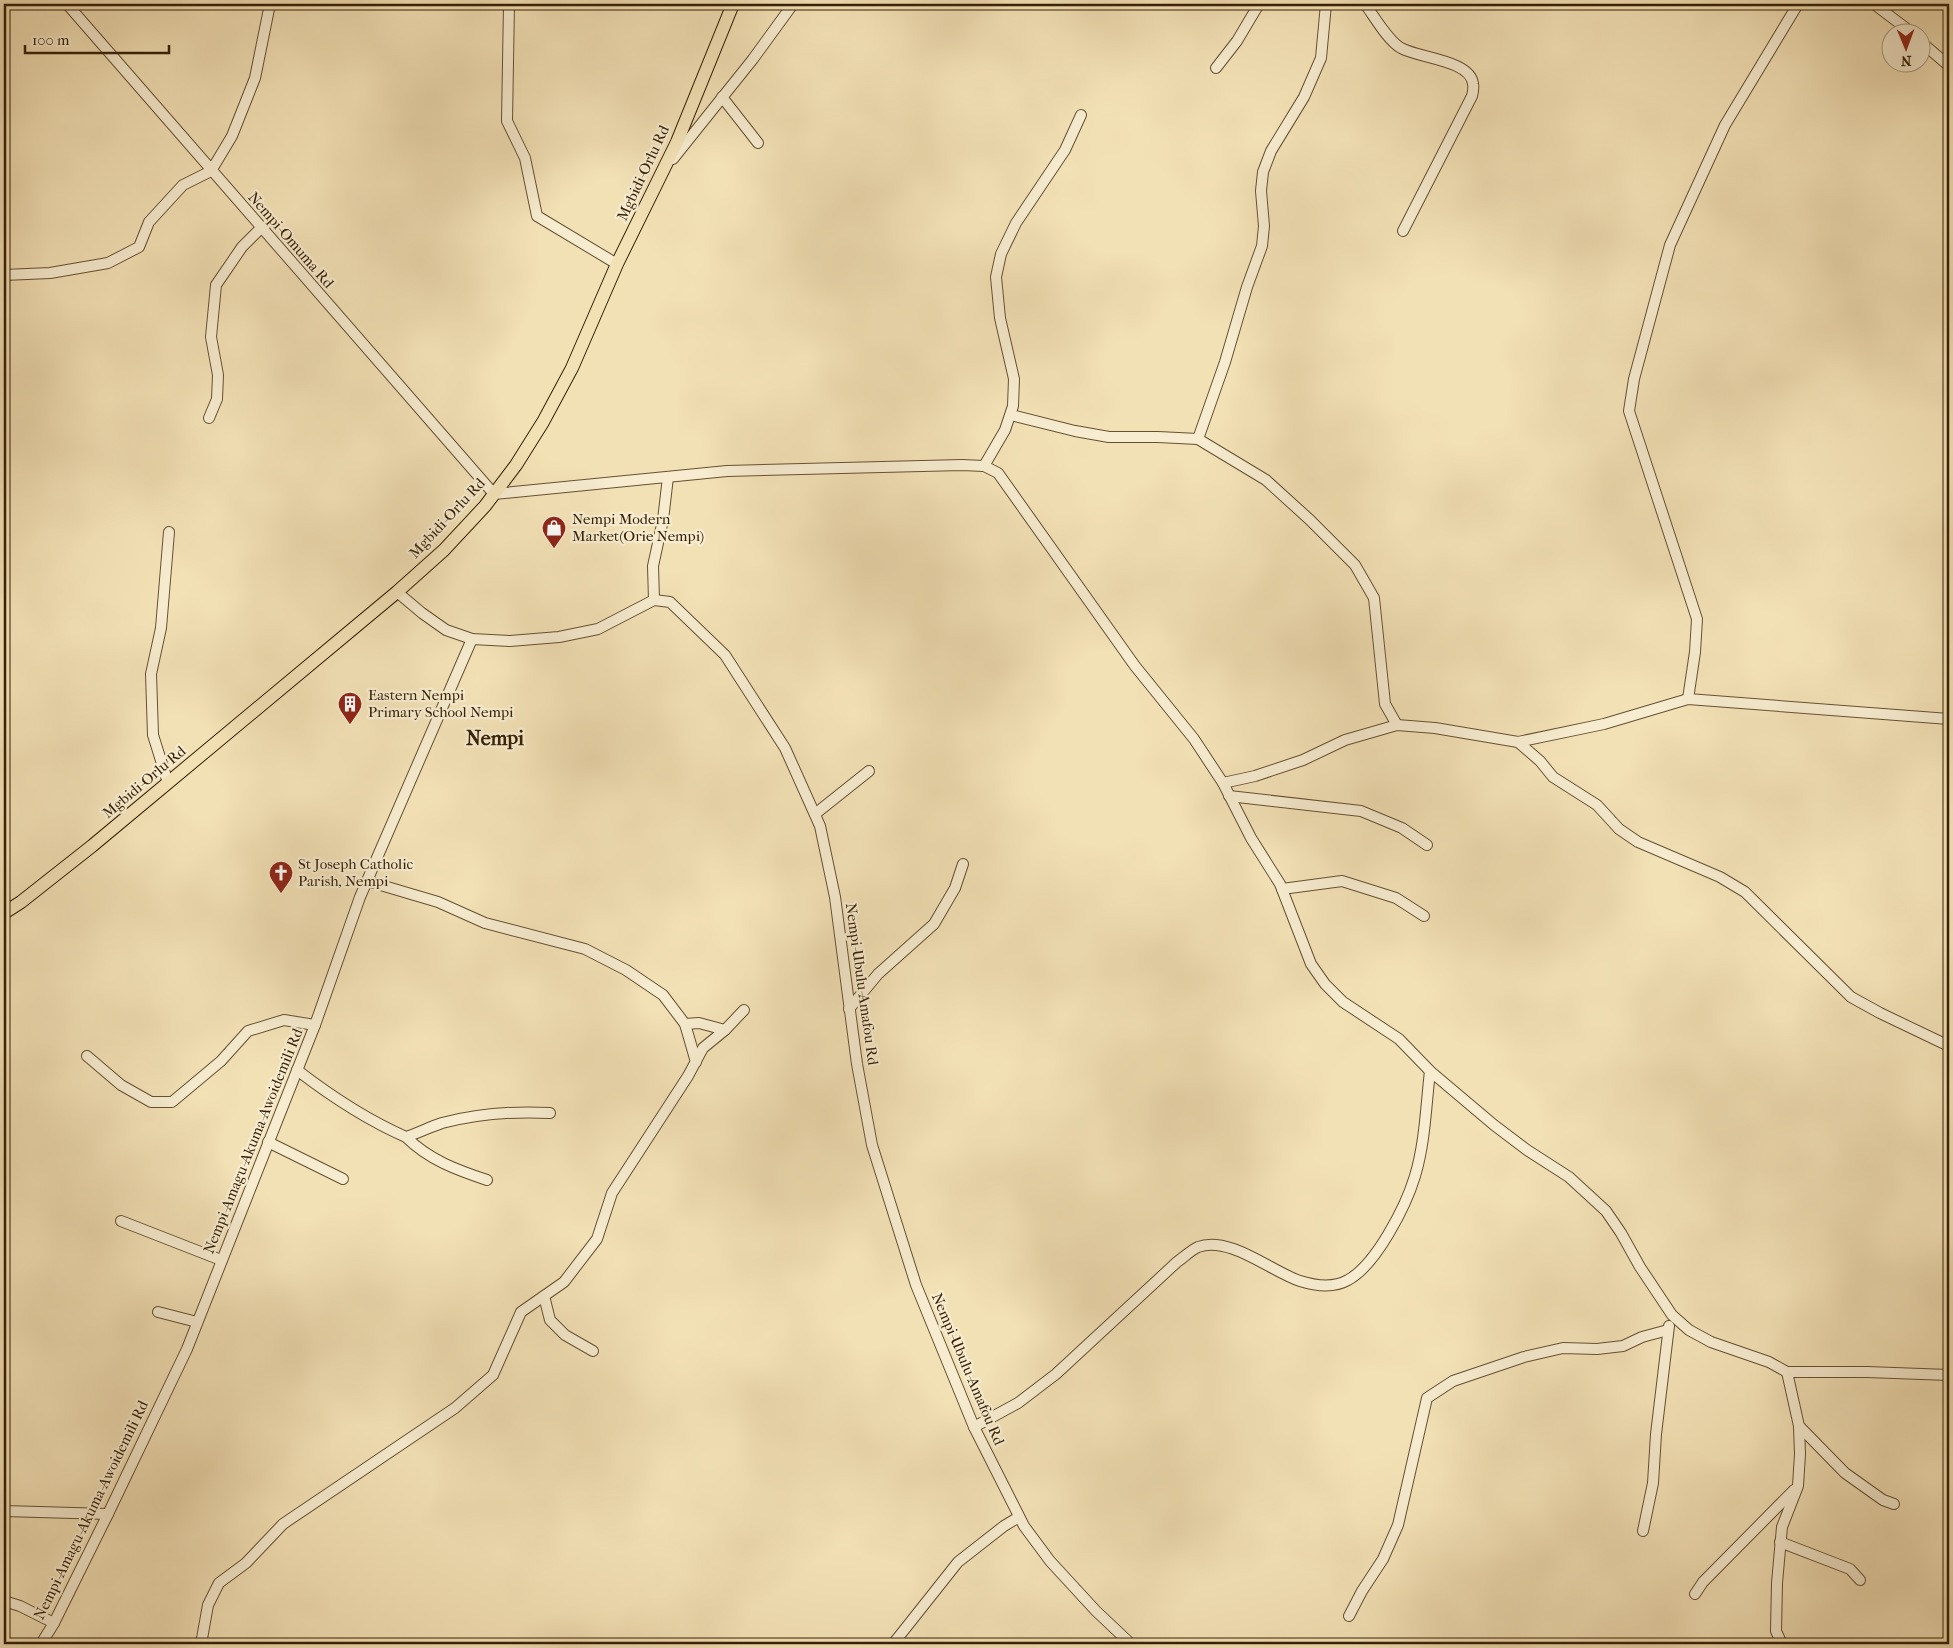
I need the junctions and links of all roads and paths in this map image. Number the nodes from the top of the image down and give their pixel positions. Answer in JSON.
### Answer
{"nodes":[{"id":1,"x":66,"y":4,"type":"edge"},
{"id":2,"x":270,"y":4,"type":"edge"},
{"id":3,"x":509,"y":4,"type":"edge"},
{"id":4,"x":733,"y":4,"type":"edge"},
{"id":5,"x":793,"y":4,"type":"edge"},
{"id":6,"x":1259,"y":4,"type":"edge"},
{"id":7,"x":1326,"y":4,"type":"edge"},
{"id":8,"x":1365,"y":4,"type":"edge"},
{"id":9,"x":1798,"y":4,"type":"edge"},
{"id":10,"x":1874,"y":4,"type":"edge"},
{"id":11,"x":1898,"y":22,"type":"edge"},
{"id":12,"x":1930,"y":50,"type":"edge"},
{"id":13,"x":1949,"y":66,"type":"edge"},
{"id":14,"x":1216,"y":68,"type":"dead end"},
{"id":15,"x":722,"y":98,"type":"junction"},
{"id":16,"x":1081,"y":115,"type":"dead end"},
{"id":17,"x":758,"y":143,"type":"dead end"},
{"id":18,"x":663,"y":170,"type":"junction"},
{"id":19,"x":211,"y":171,"type":"junction"},
{"id":20,"x":261,"y":228,"type":"junction"},
{"id":21,"x":1403,"y":231,"type":"dead end"},
{"id":22,"x":618,"y":264,"type":"junction"},
{"id":23,"x":4,"y":275,"type":"edge"},
{"id":24,"x":1011,"y":415,"type":"junction"},
{"id":25,"x":209,"y":418,"type":"dead end"},
{"id":26,"x":1198,"y":439,"type":"junction"},
{"id":27,"x":984,"y":466,"type":"junction"},
{"id":28,"x":668,"y":477,"type":"junction"},
{"id":29,"x":494,"y":494,"type":"junction"},
{"id":30,"x":169,"y":532,"type":"dead end"},
{"id":31,"x":397,"y":592,"type":"junction"},
{"id":32,"x":654,"y":600,"type":"junction"},
{"id":33,"x":472,"y":639,"type":"junction"},
{"id":34,"x":1688,"y":699,"type":"junction"},
{"id":35,"x":1949,"y":719,"type":"edge"},
{"id":36,"x":1398,"y":726,"type":"junction"},
{"id":37,"x":1518,"y":742,"type":"junction"},
{"id":38,"x":869,"y":772,"type":"dead end"},
{"id":39,"x":168,"y":783,"type":"junction"},
{"id":40,"x":1223,"y":783,"type":"junction"},
{"id":41,"x":1229,"y":796,"type":"junction"},
{"id":42,"x":815,"y":814,"type":"junction"},
{"id":43,"x":1427,"y":845,"type":"dead end"},
{"id":44,"x":962,"y":864,"type":"dead end"},
{"id":45,"x":367,"y":881,"type":"junction"},
{"id":46,"x":1282,"y":889,"type":"junction"},
{"id":47,"x":4,"y":913,"type":"edge"},
{"id":48,"x":1424,"y":916,"type":"dead end"},
{"id":49,"x":849,"y":1009,"type":"junction"},
{"id":50,"x":744,"y":1010,"type":"dead end"},
{"id":51,"x":685,"y":1024,"type":"junction"},
{"id":52,"x":315,"y":1025,"type":"junction"},
{"id":53,"x":725,"y":1030,"type":"junction"},
{"id":54,"x":1949,"y":1046,"type":"edge"},
{"id":55,"x":87,"y":1056,"type":"dead end"},
{"id":56,"x":696,"y":1062,"type":"junction"},
{"id":57,"x":297,"y":1070,"type":"junction"},
{"id":58,"x":1430,"y":1071,"type":"junction"},
{"id":59,"x":550,"y":1114,"type":"dead end"},
{"id":60,"x":406,"y":1137,"type":"junction"},
{"id":61,"x":268,"y":1142,"type":"junction"},
{"id":62,"x":343,"y":1179,"type":"dead end"},
{"id":63,"x":487,"y":1180,"type":"dead end"},
{"id":64,"x":121,"y":1221,"type":"dead end"},
{"id":65,"x":221,"y":1260,"type":"junction"},
{"id":66,"x":544,"y":1296,"type":"junction"},
{"id":67,"x":158,"y":1312,"type":"dead end"},
{"id":68,"x":1672,"y":1315,"type":"junction"},
{"id":69,"x":197,"y":1322,"type":"junction"},
{"id":70,"x":1668,"y":1330,"type":"junction"},
{"id":71,"x":593,"y":1351,"type":"dead end"},
{"id":72,"x":1787,"y":1372,"type":"junction"},
{"id":73,"x":1949,"y":1375,"type":"edge"},
{"id":74,"x":1799,"y":1426,"type":"junction"},
{"id":75,"x":974,"y":1427,"type":"junction"},
{"id":76,"x":1798,"y":1486,"type":"junction"},
{"id":77,"x":1894,"y":1504,"type":"dead end"},
{"id":78,"x":4,"y":1511,"type":"edge"},
{"id":79,"x":108,"y":1514,"type":"junction"},
{"id":80,"x":1019,"y":1516,"type":"junction"},
{"id":81,"x":1643,"y":1531,"type":"dead end"},
{"id":82,"x":1780,"y":1542,"type":"junction"},
{"id":83,"x":1860,"y":1580,"type":"dead end"},
{"id":84,"x":1695,"y":1594,"type":"dead end"},
{"id":85,"x":4,"y":1601,"type":"edge"},
{"id":86,"x":1349,"y":1616,"type":"dead end"},
{"id":87,"x":54,"y":1623,"type":"junction"},
{"id":88,"x":41,"y":1644,"type":"edge"},
{"id":89,"x":201,"y":1644,"type":"edge"},
{"id":90,"x":893,"y":1644,"type":"edge"},
{"id":91,"x":1130,"y":1644,"type":"edge"},
{"id":92,"x":1782,"y":1644,"type":"edge"}],
"edges":[{"from":1,"to":19,"type":"street","name":"Nempi-Omuma Rd"},
{"from":2,"to":19,"type":"street"},
{"from":3,"to":22,"type":"street"},
{"from":4,"to":18,"type":"main road","name":"Mgbidi-Orlu Rd"},
{"from":5,"to":15,"type":"street"},
{"from":6,"to":14,"type":"street"},
{"from":7,"to":26,"type":"street"},
{"from":8,"to":21,"type":"street"},
{"from":9,"to":34,"type":"street"},
{"from":10,"to":11,"type":"street"},
{"from":12,"to":13,"type":"street"},
{"from":15,"to":17,"type":"street"},
{"from":15,"to":18,"type":"street"},
{"from":16,"to":24,"type":"street"},
{"from":18,"to":22,"type":"main road","name":"Mgbidi-Orlu Rd"},
{"from":19,"to":20,"type":"street","name":"Nempi-Omuma Rd"},
{"from":19,"to":23,"type":"street"},
{"from":20,"to":25,"type":"street"},
{"from":20,"to":29,"type":"street","name":"Nempi-Omuma Rd"},
{"from":22,"to":29,"type":"main road","name":"Mgbidi-Orlu Rd"},
{"from":24,"to":26,"type":"street"},
{"from":24,"to":27,"type":"street"},
{"from":26,"to":36,"type":"street"},
{"from":27,"to":28,"type":"street"},
{"from":27,"to":40,"type":"street"},
{"from":28,"to":29,"type":"street"},
{"from":28,"to":32,"type":"street"},
{"from":29,"to":31,"type":"main road","name":"Mgbidi-Orlu Rd"},
{"from":30,"to":39,"type":"street"},
{"from":31,"to":33,"type":"street"},
{"from":31,"to":39,"type":"main road","name":"Mgbidi-Orlu Rd"},
{"from":32,"to":33,"type":"street"},
{"from":32,"to":42,"type":"street","name":"Nempi-Ubulu-Amafou Rd"},
{"from":33,"to":45,"type":"street","name":"Nempi-Amagu-Akuma-Awoidemili Rd"},
{"from":34,"to":35,"type":"street"},
{"from":34,"to":37,"type":"street"},
{"from":36,"to":37,"type":"street"},
{"from":36,"to":40,"type":"street"},
{"from":37,"to":54,"type":"street"},
{"from":38,"to":42,"type":"street"},
{"from":39,"to":47,"type":"main road","name":"Mgbidi-Orlu Rd"},
{"from":40,"to":41,"type":"street"},
{"from":41,"to":43,"type":"street"},
{"from":41,"to":46,"type":"street"},
{"from":42,"to":49,"type":"street","name":"Nempi-Ubulu-Amafou Rd"},
{"from":44,"to":49,"type":"street"},
{"from":45,"to":51,"type":"street"},
{"from":45,"to":52,"type":"street","name":"Nempi-Amagu-Akuma-Awoidemili Rd"},
{"from":46,"to":48,"type":"street"},
{"from":46,"to":58,"type":"street"},
{"from":49,"to":75,"type":"street","name":"Nempi-Ubulu-Amafou Rd"},
{"from":50,"to":53,"type":"street"},
{"from":51,"to":53,"type":"street"},
{"from":51,"to":56,"type":"street"},
{"from":52,"to":55,"type":"street"},
{"from":52,"to":57,"type":"street","name":"Nempi-Amagu-Akuma-Awoidemili Rd"},
{"from":53,"to":56,"type":"street"},
{"from":56,"to":66,"type":"street"},
{"from":57,"to":60,"type":"street"},
{"from":57,"to":61,"type":"street","name":"Nempi-Amagu-Akuma-Awoidemili Rd"},
{"from":58,"to":68,"type":"street"},
{"from":58,"to":75,"type":"street"},
{"from":59,"to":60,"type":"street"},
{"from":60,"to":63,"type":"street"},
{"from":61,"to":62,"type":"street"},
{"from":61,"to":65,"type":"street","name":"Nempi-Amagu-Akuma-Awoidemili Rd"},
{"from":64,"to":65,"type":"street"},
{"from":65,"to":69,"type":"street","name":"Nempi-Amagu-Akuma-Awoidemili Rd"},
{"from":66,"to":71,"type":"street"},
{"from":66,"to":89,"type":"street"},
{"from":67,"to":69,"type":"street"},
{"from":68,"to":70,"type":"street"},
{"from":68,"to":72,"type":"street"},
{"from":69,"to":79,"type":"street","name":"Nempi-Amagu-Akuma-Awoidemili Rd"},
{"from":70,"to":81,"type":"street"},
{"from":70,"to":86,"type":"street"},
{"from":72,"to":73,"type":"street"},
{"from":72,"to":74,"type":"street"},
{"from":74,"to":76,"type":"street"},
{"from":74,"to":77,"type":"street"},
{"from":75,"to":80,"type":"street","name":"Nempi-Ubulu-Amafou Rd"},
{"from":76,"to":82,"type":"street"},
{"from":76,"to":84,"type":"street"},
{"from":78,"to":79,"type":"street"},
{"from":79,"to":87,"type":"street","name":"Nempi-Amagu-Akuma-Awoidemili Rd"},
{"from":80,"to":90,"type":"street"},
{"from":80,"to":91,"type":"street","name":"Nempi-Ubulu-Amafou Rd"},
{"from":82,"to":83,"type":"street"},
{"from":82,"to":92,"type":"street"},
{"from":85,"to":87,"type":"street"},
{"from":87,"to":88,"type":"street","name":"Nempi-Amagu-Akuma-Awoidemili Rd"}]}
